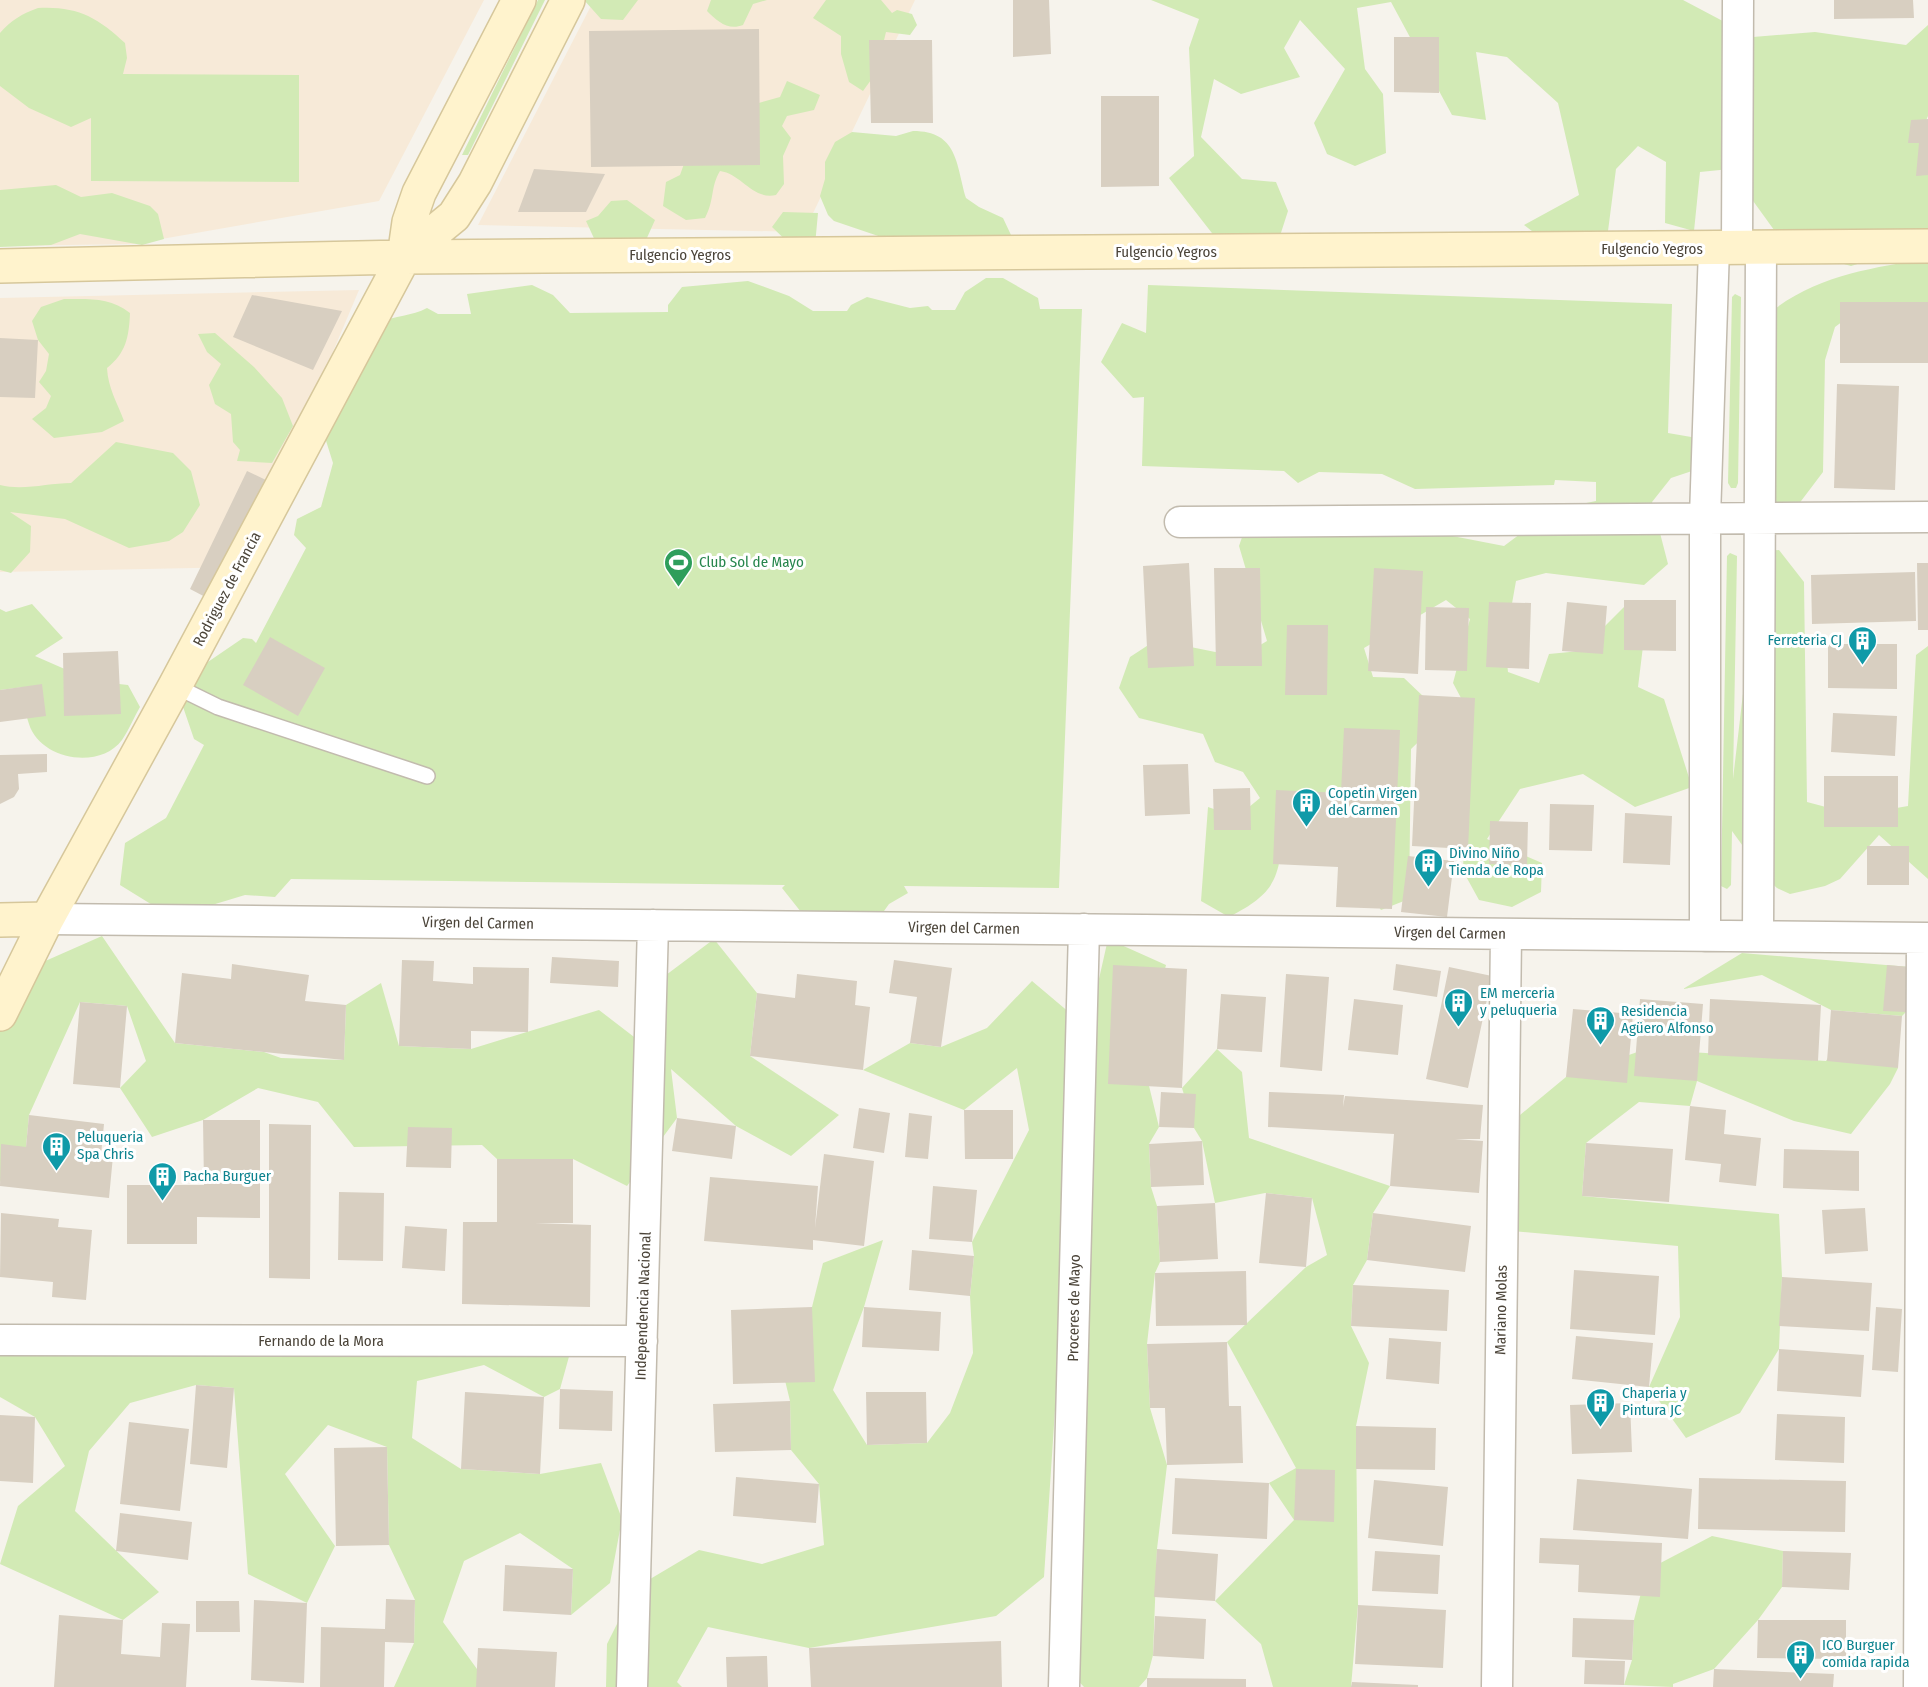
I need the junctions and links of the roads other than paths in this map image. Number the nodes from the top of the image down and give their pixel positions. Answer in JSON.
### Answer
{"nodes":[{"id":1,"x":519,"y":0,"type":"edge"},
{"id":2,"x":568,"y":0,"type":"edge"},
{"id":3,"x":1738,"y":0,"type":"edge"},
{"id":4,"x":1928,"y":246,"type":"edge"},
{"id":5,"x":1737,"y":248,"type":"junction"},
{"id":6,"x":404,"y":257,"type":"junction"},
{"id":7,"x":0,"y":266,"type":"edge"},
{"id":8,"x":1705,"y":517,"type":"junction"},
{"id":9,"x":1759,"y":517,"type":"junction"},
{"id":10,"x":1928,"y":517,"type":"edge"},
{"id":11,"x":1180,"y":522,"type":"dead end"},
{"id":12,"x":175,"y":686,"type":"junction"},
{"id":13,"x":427,"y":776,"type":"dead end"},
{"id":14,"x":0,"y":920,"type":"edge"},
{"id":15,"x":47,"y":920,"type":"junction"},
{"id":16,"x":653,"y":925,"type":"junction"},
{"id":17,"x":1084,"y":929,"type":"junction"},
{"id":18,"x":1506,"y":934,"type":"junction"},
{"id":19,"x":1758,"y":934,"type":"junction"},
{"id":20,"x":1705,"y":936,"type":"junction"},
{"id":21,"x":1925,"y":938,"type":"edge"},
{"id":22,"x":0,"y":1014,"type":"edge"},
{"id":23,"x":0,"y":1340,"type":"edge"},
{"id":24,"x":642,"y":1341,"type":"junction"},
{"id":25,"x":632,"y":1687,"type":"edge"},
{"id":26,"x":1064,"y":1687,"type":"edge"},
{"id":27,"x":1497,"y":1687,"type":"edge"},
{"id":28,"x":1919,"y":1687,"type":"edge"}],
"edges":[{"from":1,"to":6,"type":"main road"},
{"from":2,"to":6,"type":"main road"},
{"from":3,"to":5,"type":"street"},
{"from":4,"to":5,"type":"main road","name":"Fulgencio Yegros"},
{"from":5,"to":6,"type":"main road","name":"Fulgencio Yegros"},
{"from":5,"to":8,"type":"street"},
{"from":5,"to":9,"type":"street"},
{"from":6,"to":7,"type":"main road","name":"Fulgencio Yegros"},
{"from":6,"to":12,"type":"main road","name":"Rodriguez de Francia"},
{"from":8,"to":9,"type":"street"},
{"from":8,"to":11,"type":"street"},
{"from":8,"to":20,"type":"street"},
{"from":9,"to":10,"type":"street"},
{"from":9,"to":19,"type":"street"},
{"from":12,"to":13,"type":"lane"},
{"from":12,"to":15,"type":"main road","name":"Rodriguez de Francia"},
{"from":14,"to":15,"type":"main road","name":"Virgen del Carmen"},
{"from":15,"to":16,"type":"street","name":"Virgen del Carmen"},
{"from":15,"to":22,"type":"main road","name":"Rodriguez de Francia"},
{"from":16,"to":17,"type":"street","name":"Virgen del Carmen"},
{"from":16,"to":24,"type":"street","name":"Independencia Nacional"},
{"from":17,"to":18,"type":"street","name":"Virgen del Carmen"},
{"from":17,"to":26,"type":"street","name":"Proceres de Mayo"},
{"from":18,"to":20,"type":"street","name":"Virgen del Carmen"},
{"from":18,"to":27,"type":"street","name":"Mariano Molas"},
{"from":19,"to":20,"type":"street","name":"Virgen del Carmen"},
{"from":19,"to":21,"type":"street","name":"Virgen del Carmen"},
{"from":21,"to":28,"type":"street"},
{"from":23,"to":24,"type":"street","name":"Fernando de la Mora"},
{"from":24,"to":25,"type":"street","name":"Independencia Nacional"}]}
